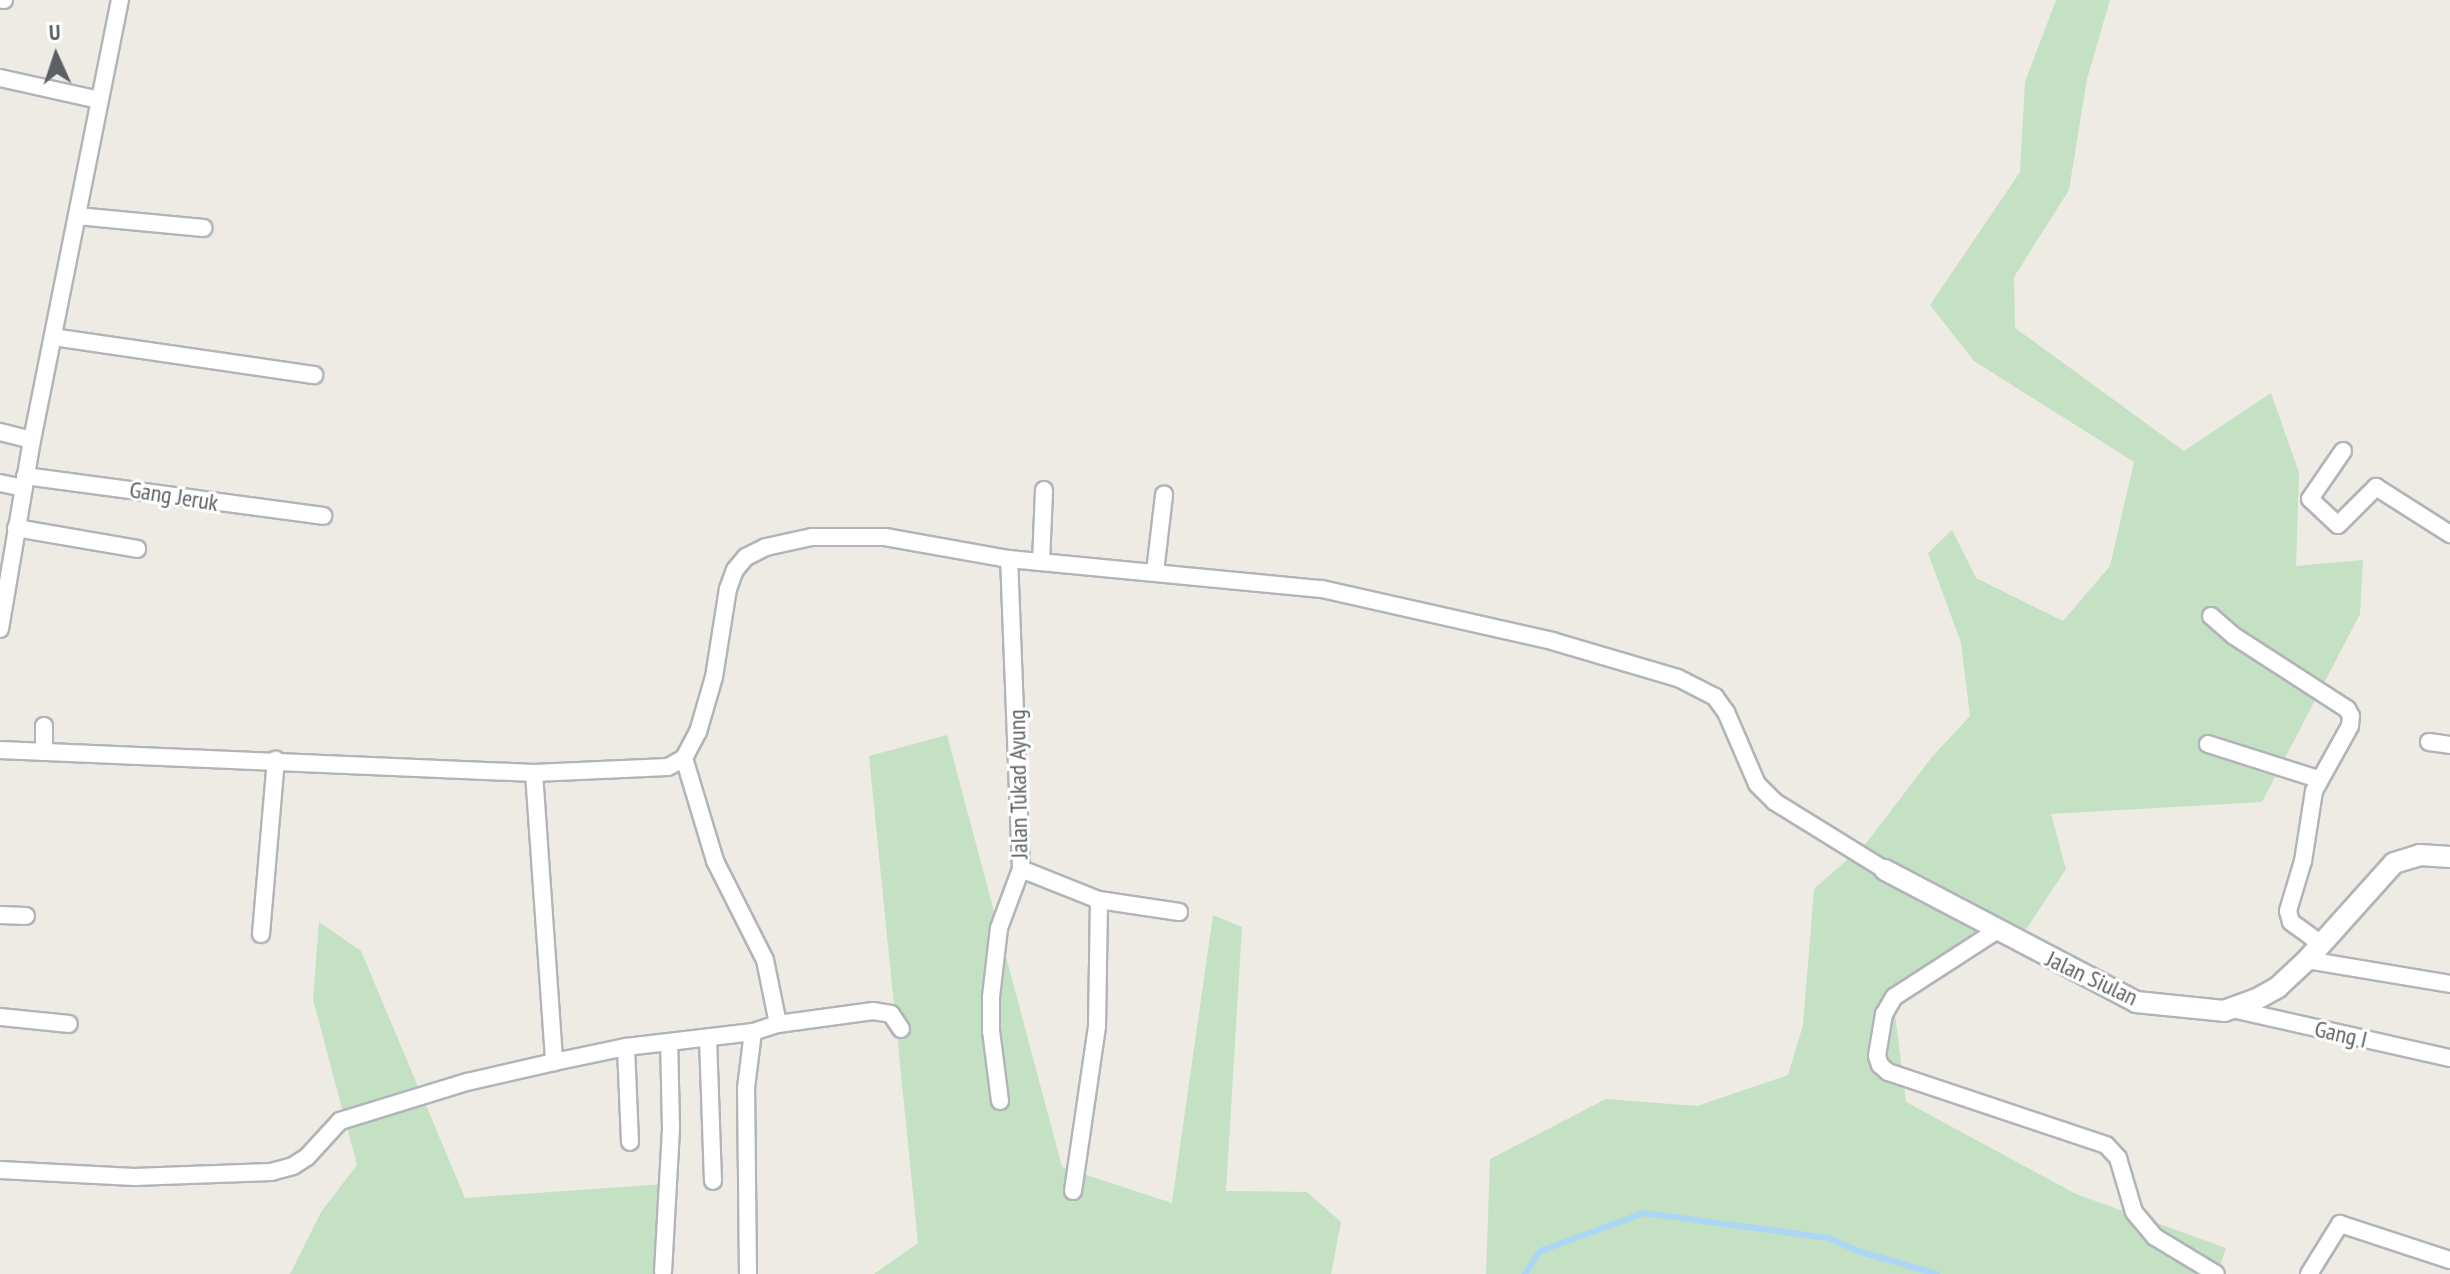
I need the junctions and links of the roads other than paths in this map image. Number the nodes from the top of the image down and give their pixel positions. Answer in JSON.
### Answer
{"nodes":[{"id":1,"x":120,"y":0,"type":"edge"},
{"id":2,"x":0,"y":78,"type":"edge"},
{"id":3,"x":99,"y":100,"type":"junction"},
{"id":4,"x":77,"y":216,"type":"junction"},
{"id":5,"x":203,"y":228,"type":"dead end"},
{"id":6,"x":53,"y":337,"type":"junction"},
{"id":7,"x":314,"y":375,"type":"dead end"},
{"id":8,"x":0,"y":432,"type":"edge"},
{"id":9,"x":32,"y":440,"type":"junction"},
{"id":10,"x":2343,"y":451,"type":"dead end"},
{"id":11,"x":24,"y":482,"type":"junction"},
{"id":12,"x":0,"y":483,"type":"edge"},
{"id":13,"x":1044,"y":490,"type":"dead end"},
{"id":14,"x":1164,"y":495,"type":"dead end"},
{"id":15,"x":323,"y":516,"type":"dead end"},
{"id":16,"x":16,"y":528,"type":"junction"},
{"id":17,"x":2450,"y":534,"type":"edge"},
{"id":18,"x":137,"y":549,"type":"dead end"},
{"id":19,"x":1009,"y":559,"type":"junction"},
{"id":20,"x":5,"y":560,"type":"edge"},
{"id":21,"x":1041,"y":562,"type":"junction"},
{"id":22,"x":1155,"y":572,"type":"junction"},
{"id":23,"x":2211,"y":616,"type":"dead end"},
{"id":24,"x":0,"y":622,"type":"edge"},
{"id":25,"x":0,"y":629,"type":"edge"},
{"id":26,"x":44,"y":726,"type":"dead end"},
{"id":27,"x":2429,"y":742,"type":"dead end"},
{"id":28,"x":2208,"y":744,"type":"dead end"},
{"id":29,"x":2450,"y":745,"type":"edge"},
{"id":30,"x":0,"y":750,"type":"edge"},
{"id":31,"x":44,"y":752,"type":"junction"},
{"id":32,"x":684,"y":758,"type":"junction"},
{"id":33,"x":276,"y":760,"type":"junction"},
{"id":34,"x":534,"y":773,"type":"junction"},
{"id":35,"x":2318,"y":779,"type":"junction"},
{"id":36,"x":2450,"y":857,"type":"edge"},
{"id":37,"x":1021,"y":869,"type":"junction"},
{"id":38,"x":1885,"y":870,"type":"joint"},
{"id":39,"x":1099,"y":900,"type":"junction"},
{"id":40,"x":1179,"y":912,"type":"dead end"},
{"id":41,"x":0,"y":915,"type":"edge"},
{"id":42,"x":26,"y":916,"type":"dead end"},
{"id":43,"x":1996,"y":931,"type":"junction"},
{"id":44,"x":261,"y":934,"type":"dead end"},
{"id":45,"x":2321,"y":944,"type":"junction"},
{"id":46,"x":2307,"y":960,"type":"junction"},
{"id":47,"x":2450,"y":984,"type":"edge"},
{"id":48,"x":2232,"y":1009,"type":"junction"},
{"id":49,"x":0,"y":1017,"type":"edge"},
{"id":50,"x":69,"y":1024,"type":"dead end"},
{"id":51,"x":778,"y":1024,"type":"junction"},
{"id":52,"x":901,"y":1029,"type":"dead end"},
{"id":53,"x":753,"y":1032,"type":"junction"},
{"id":54,"x":708,"y":1038,"type":"junction"},
{"id":55,"x":669,"y":1042,"type":"junction"},
{"id":56,"x":626,"y":1047,"type":"junction"},
{"id":57,"x":2450,"y":1058,"type":"edge"},
{"id":58,"x":554,"y":1062,"type":"junction"},
{"id":59,"x":1000,"y":1101,"type":"dead end"},
{"id":60,"x":630,"y":1142,"type":"dead end"},
{"id":61,"x":0,"y":1170,"type":"edge"},
{"id":62,"x":713,"y":1181,"type":"dead end"},
{"id":63,"x":1073,"y":1191,"type":"dead end"},
{"id":64,"x":2450,"y":1260,"type":"edge"},
{"id":65,"x":663,"y":1272,"type":"edge"},
{"id":66,"x":748,"y":1274,"type":"edge"},
{"id":67,"x":2216,"y":1274,"type":"edge"},
{"id":68,"x":2309,"y":1274,"type":"edge"}],
"edges":[{"from":1,"to":3,"type":"street"},
{"from":2,"to":3,"type":"street"},
{"from":3,"to":4,"type":"street"},
{"from":4,"to":5,"type":"street"},
{"from":4,"to":6,"type":"street"},
{"from":6,"to":7,"type":"street"},
{"from":6,"to":9,"type":"street"},
{"from":8,"to":9,"type":"street"},
{"from":9,"to":11,"type":"street"},
{"from":10,"to":17,"type":"street"},
{"from":11,"to":12,"type":"street","name":"Gang Jeruk"},
{"from":11,"to":15,"type":"street","name":"Gang Jeruk"},
{"from":11,"to":16,"type":"street"},
{"from":13,"to":21,"type":"street"},
{"from":14,"to":22,"type":"street"},
{"from":16,"to":18,"type":"street"},
{"from":16,"to":20,"type":"street"},
{"from":19,"to":21,"type":"street"},
{"from":19,"to":32,"type":"street"},
{"from":19,"to":37,"type":"street","name":"Jalan Tukad Ayung"},
{"from":20,"to":24,"type":"street"},
{"from":21,"to":22,"type":"street"},
{"from":22,"to":38,"type":"street"},
{"from":23,"to":35,"type":"street"},
{"from":24,"to":25,"type":"street"},
{"from":26,"to":31,"type":"street"},
{"from":27,"to":29,"type":"street"},
{"from":28,"to":35,"type":"street"},
{"from":30,"to":31,"type":"street"},
{"from":31,"to":33,"type":"street"},
{"from":32,"to":34,"type":"street"},
{"from":32,"to":51,"type":"street"},
{"from":33,"to":34,"type":"street"},
{"from":33,"to":44,"type":"street"},
{"from":34,"to":58,"type":"street"},
{"from":35,"to":45,"type":"street"},
{"from":36,"to":45,"type":"street","name":"Jalan Siulan"},
{"from":37,"to":39,"type":"street"},
{"from":37,"to":59,"type":"street","name":"Jalan Tukad Ayung"},
{"from":38,"to":43,"type":"street","name":"Jalan Siulan"},
{"from":39,"to":40,"type":"street"},
{"from":39,"to":63,"type":"street"},
{"from":41,"to":42,"type":"street"},
{"from":43,"to":48,"type":"street","name":"Jalan Siulan"},
{"from":43,"to":67,"type":"street"},
{"from":45,"to":46,"type":"street","name":"Jalan Siulan"},
{"from":46,"to":47,"type":"street"},
{"from":46,"to":48,"type":"street","name":"Jalan Siulan"},
{"from":48,"to":57,"type":"street","name":"Gang I"},
{"from":49,"to":50,"type":"street"},
{"from":51,"to":52,"type":"street"},
{"from":51,"to":53,"type":"street"},
{"from":53,"to":54,"type":"street"},
{"from":53,"to":66,"type":"street"},
{"from":54,"to":55,"type":"street"},
{"from":54,"to":62,"type":"street"},
{"from":55,"to":56,"type":"street"},
{"from":55,"to":65,"type":"street"},
{"from":56,"to":58,"type":"street"},
{"from":56,"to":60,"type":"street"},
{"from":58,"to":61,"type":"street"},
{"from":64,"to":68,"type":"street"}]}
